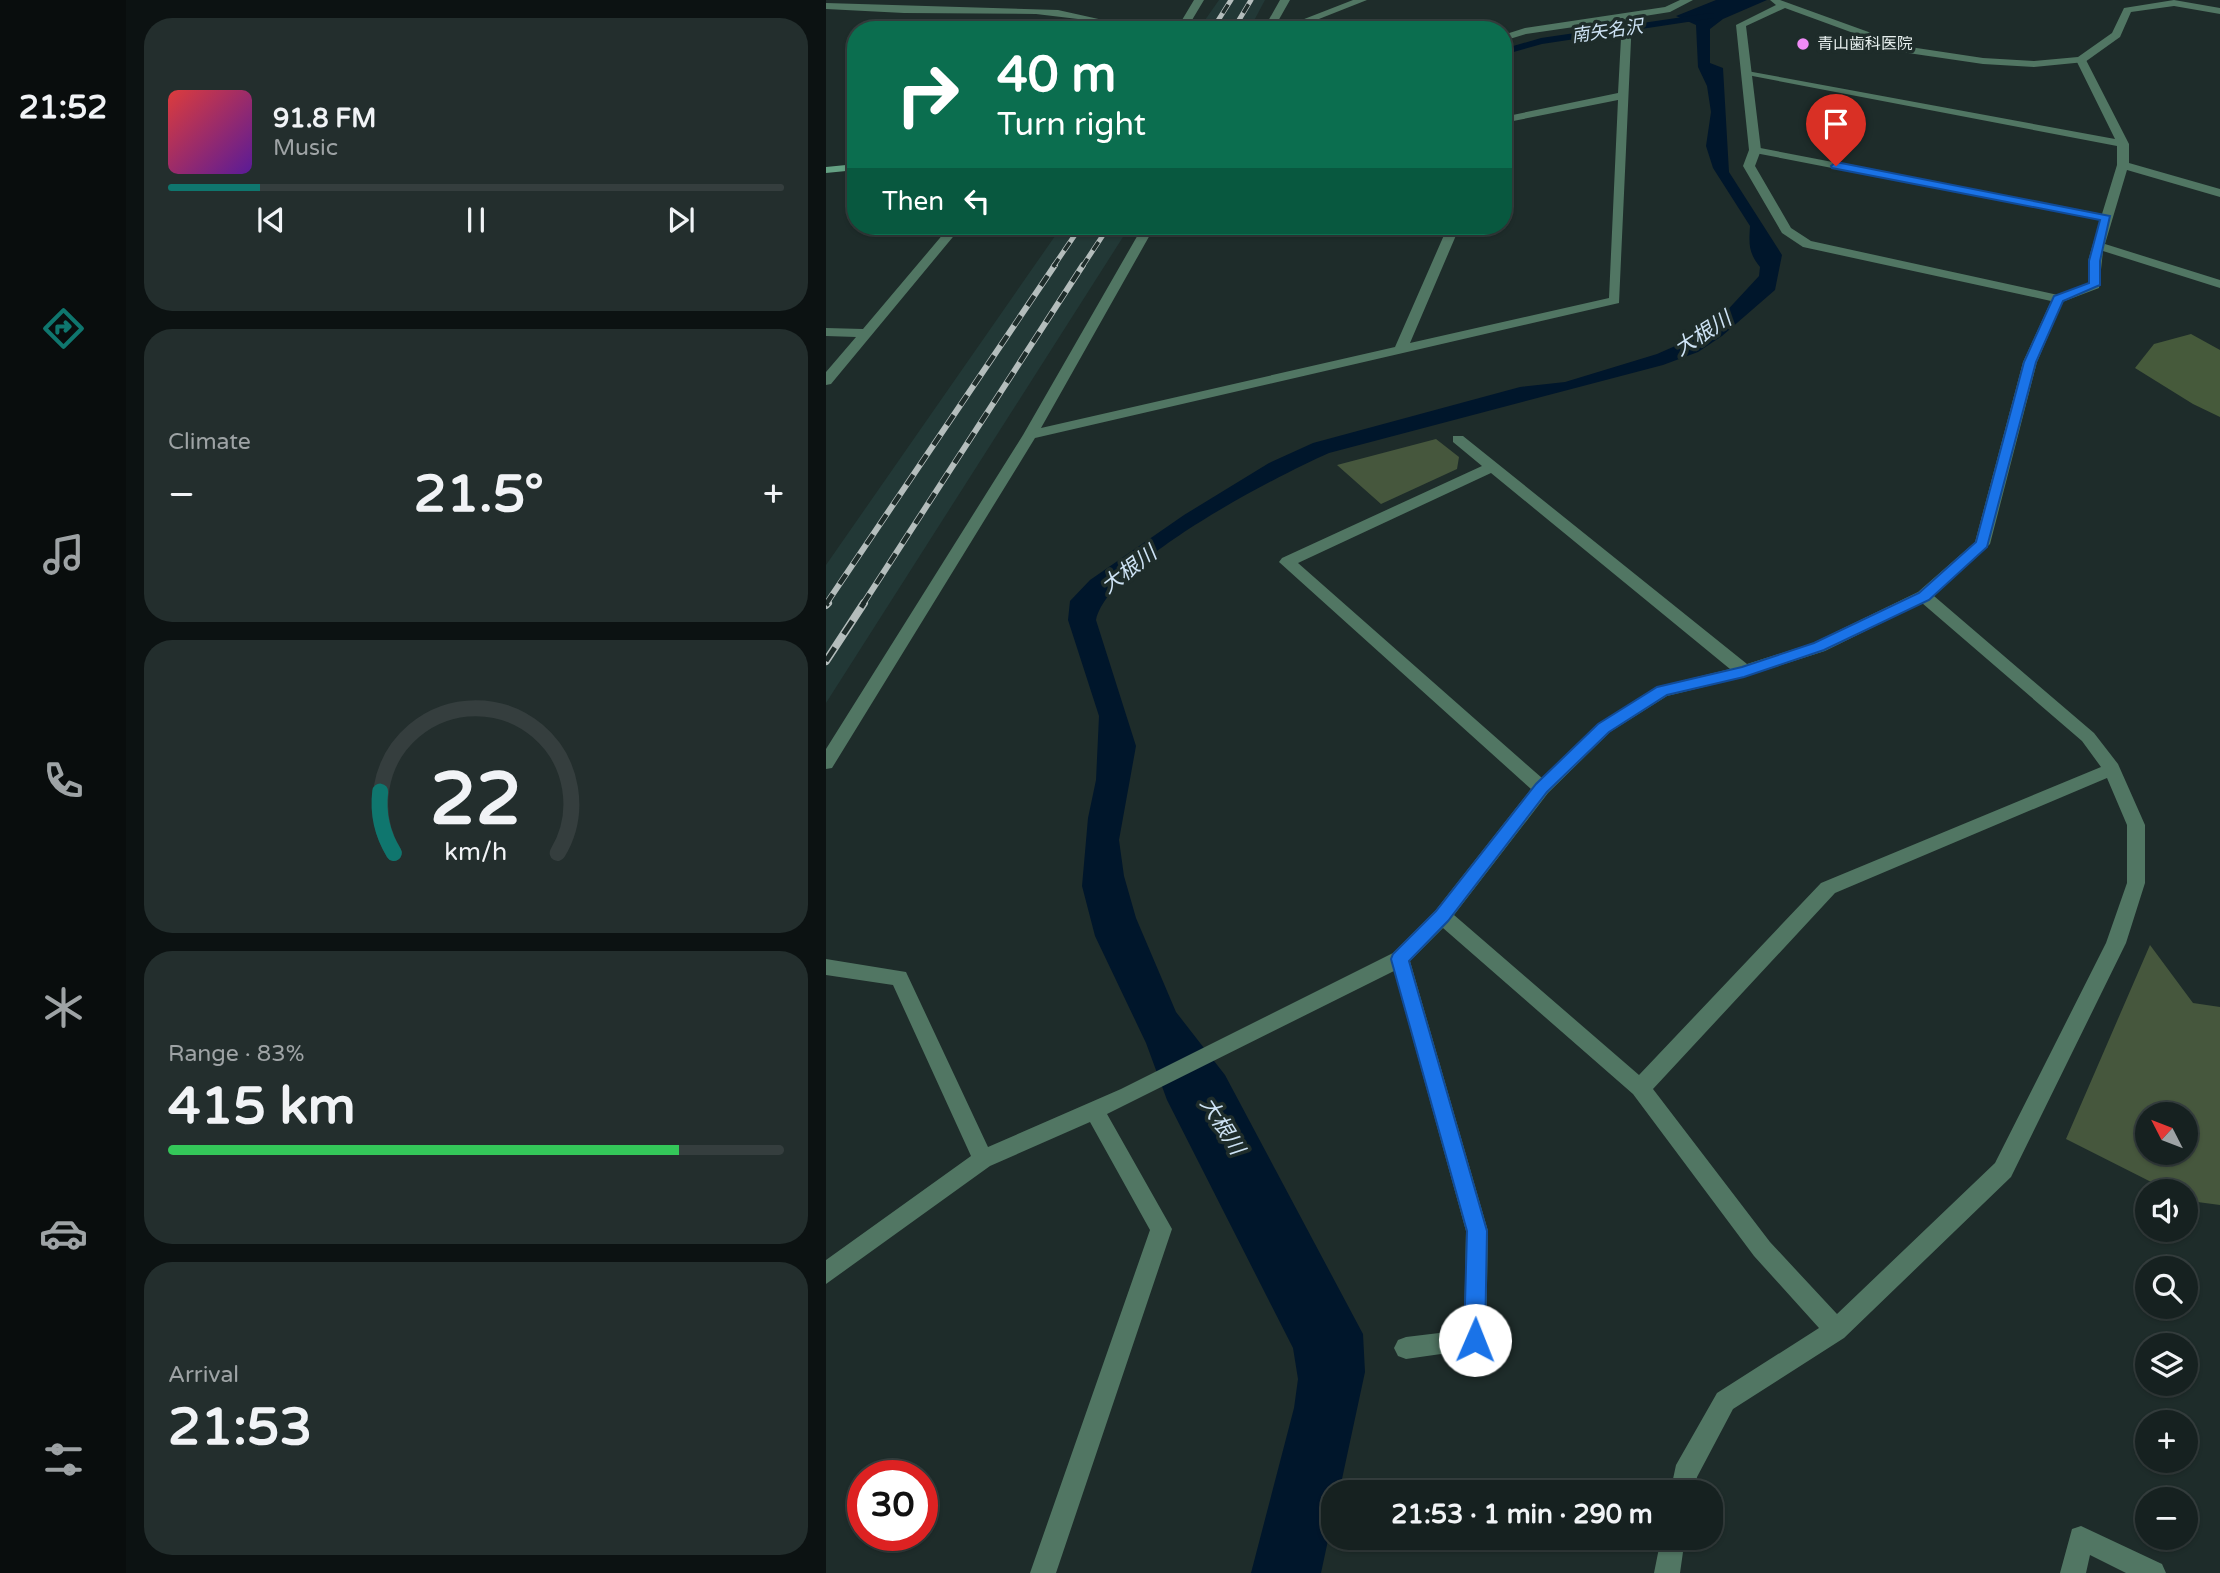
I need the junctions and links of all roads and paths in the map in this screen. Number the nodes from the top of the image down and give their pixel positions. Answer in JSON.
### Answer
{"nodes":[{"id":1,"x":1199,"y":0,"type":"edge"},
{"id":2,"x":1285,"y":0,"type":"edge"},
{"id":3,"x":1362,"y":0,"type":"edge"},
{"id":4,"x":1688,"y":0,"type":"edge"},
{"id":5,"x":1771,"y":0,"type":"edge"},
{"id":6,"x":1784,"y":5,"type":"junction"},
{"id":7,"x":826,"y":6,"type":"edge"},
{"id":8,"x":2220,"y":11,"type":"edge"},
{"id":9,"x":1627,"y":16,"type":"junction"},
{"id":10,"x":1101,"y":21,"type":"edge"},
{"id":11,"x":1186,"y":21,"type":"edge"},
{"id":12,"x":1273,"y":21,"type":"edge"},
{"id":13,"x":1305,"y":21,"type":"edge"},
{"id":14,"x":1512,"y":35,"type":"edge"},
{"id":15,"x":2081,"y":60,"type":"junction"},
{"id":16,"x":1747,"y":74,"type":"junction"},
{"id":17,"x":1625,"y":95,"type":"junction"},
{"id":18,"x":1512,"y":118,"type":"edge"},
{"id":19,"x":2123,"y":144,"type":"junction"},
{"id":20,"x":1755,"y":150,"type":"junction"},
{"id":21,"x":2123,"y":165,"type":"junction"},
{"id":22,"x":847,"y":168,"type":"edge"},
{"id":23,"x":826,"y":170,"type":"edge"},
{"id":24,"x":2220,"y":193,"type":"edge"},
{"id":25,"x":2106,"y":218,"type":"junction"},
{"id":26,"x":948,"y":235,"type":"edge"},
{"id":27,"x":1144,"y":235,"type":"edge"},
{"id":28,"x":1450,"y":235,"type":"edge"},
{"id":29,"x":2098,"y":246,"type":"junction"},
{"id":30,"x":2220,"y":284,"type":"edge"},
{"id":31,"x":2058,"y":299,"type":"junction"},
{"id":32,"x":826,"y":332,"type":"edge"},
{"id":33,"x":865,"y":333,"type":"junction"},
{"id":34,"x":1401,"y":349,"type":"junction"},
{"id":35,"x":826,"y":381,"type":"edge"},
{"id":36,"x":1030,"y":435,"type":"junction"},
{"id":37,"x":1458,"y":439,"type":"dead end"},
{"id":38,"x":1492,"y":467,"type":"junction"},
{"id":39,"x":1924,"y":596,"type":"junction"},
{"id":40,"x":1744,"y":671,"type":"junction"},
{"id":41,"x":826,"y":763,"type":"edge"},
{"id":42,"x":2112,"y":769,"type":"junction"},
{"id":43,"x":1542,"y":788,"type":"junction"},
{"id":44,"x":1442,"y":916,"type":"junction"},
{"id":45,"x":1400,"y":959,"type":"junction"},
{"id":46,"x":826,"y":967,"type":"edge"},
{"id":47,"x":1640,"y":1088,"type":"junction"},
{"id":48,"x":1094,"y":1110,"type":"junction"},
{"id":49,"x":982,"y":1159,"type":"junction"},
{"id":50,"x":826,"y":1273,"type":"edge"},
{"id":51,"x":1836,"y":1330,"type":"junction"},
{"id":52,"x":1406,"y":1348,"type":"dead end"},
{"id":53,"x":1684,"y":1480,"type":"edge"},
{"id":54,"x":1672,"y":1550,"type":"edge"},
{"id":55,"x":1043,"y":1573,"type":"edge"},
{"id":56,"x":1667,"y":1573,"type":"edge"},
{"id":57,"x":2073,"y":1573,"type":"edge"},
{"id":58,"x":2153,"y":1573,"type":"edge"}],
"edges":[{"from":1,"to":11,"type":"street"},
{"from":2,"to":12,"type":"street"},
{"from":3,"to":13,"type":"street"},
{"from":4,"to":9,"type":"street"},
{"from":5,"to":6,"type":"street"},
{"from":6,"to":15,"type":"street"},
{"from":6,"to":16,"type":"street"},
{"from":7,"to":10,"type":"street"},
{"from":8,"to":15,"type":"street"},
{"from":9,"to":14,"type":"street"},
{"from":9,"to":17,"type":"street"},
{"from":15,"to":19,"type":"street"},
{"from":16,"to":19,"type":"street"},
{"from":16,"to":20,"type":"street"},
{"from":17,"to":18,"type":"street"},
{"from":17,"to":34,"type":"street"},
{"from":19,"to":21,"type":"street"},
{"from":20,"to":25,"type":"street"},
{"from":20,"to":31,"type":"street"},
{"from":21,"to":24,"type":"street"},
{"from":21,"to":25,"type":"street"},
{"from":22,"to":23,"type":"street"},
{"from":25,"to":29,"type":"street"},
{"from":26,"to":33,"type":"street"},
{"from":27,"to":36,"type":"street"},
{"from":28,"to":34,"type":"street"},
{"from":29,"to":30,"type":"street"},
{"from":29,"to":31,"type":"street"},
{"from":31,"to":39,"type":"street"},
{"from":32,"to":33,"type":"street"},
{"from":33,"to":35,"type":"street"},
{"from":34,"to":36,"type":"street"},
{"from":36,"to":41,"type":"street"},
{"from":37,"to":38,"type":"street"},
{"from":38,"to":40,"type":"street"},
{"from":38,"to":43,"type":"street"},
{"from":39,"to":40,"type":"street"},
{"from":39,"to":42,"type":"street"},
{"from":40,"to":43,"type":"street"},
{"from":42,"to":47,"type":"street"},
{"from":42,"to":51,"type":"street"},
{"from":43,"to":44,"type":"street"},
{"from":44,"to":45,"type":"street"},
{"from":44,"to":47,"type":"street"},
{"from":45,"to":48,"type":"street"},
{"from":45,"to":52,"type":"street"},
{"from":46,"to":49,"type":"street"},
{"from":47,"to":51,"type":"street"},
{"from":48,"to":49,"type":"street"},
{"from":48,"to":55,"type":"street"},
{"from":49,"to":50,"type":"street"},
{"from":51,"to":53,"type":"street"},
{"from":54,"to":56,"type":"street"},
{"from":57,"to":58,"type":"street"}]}
